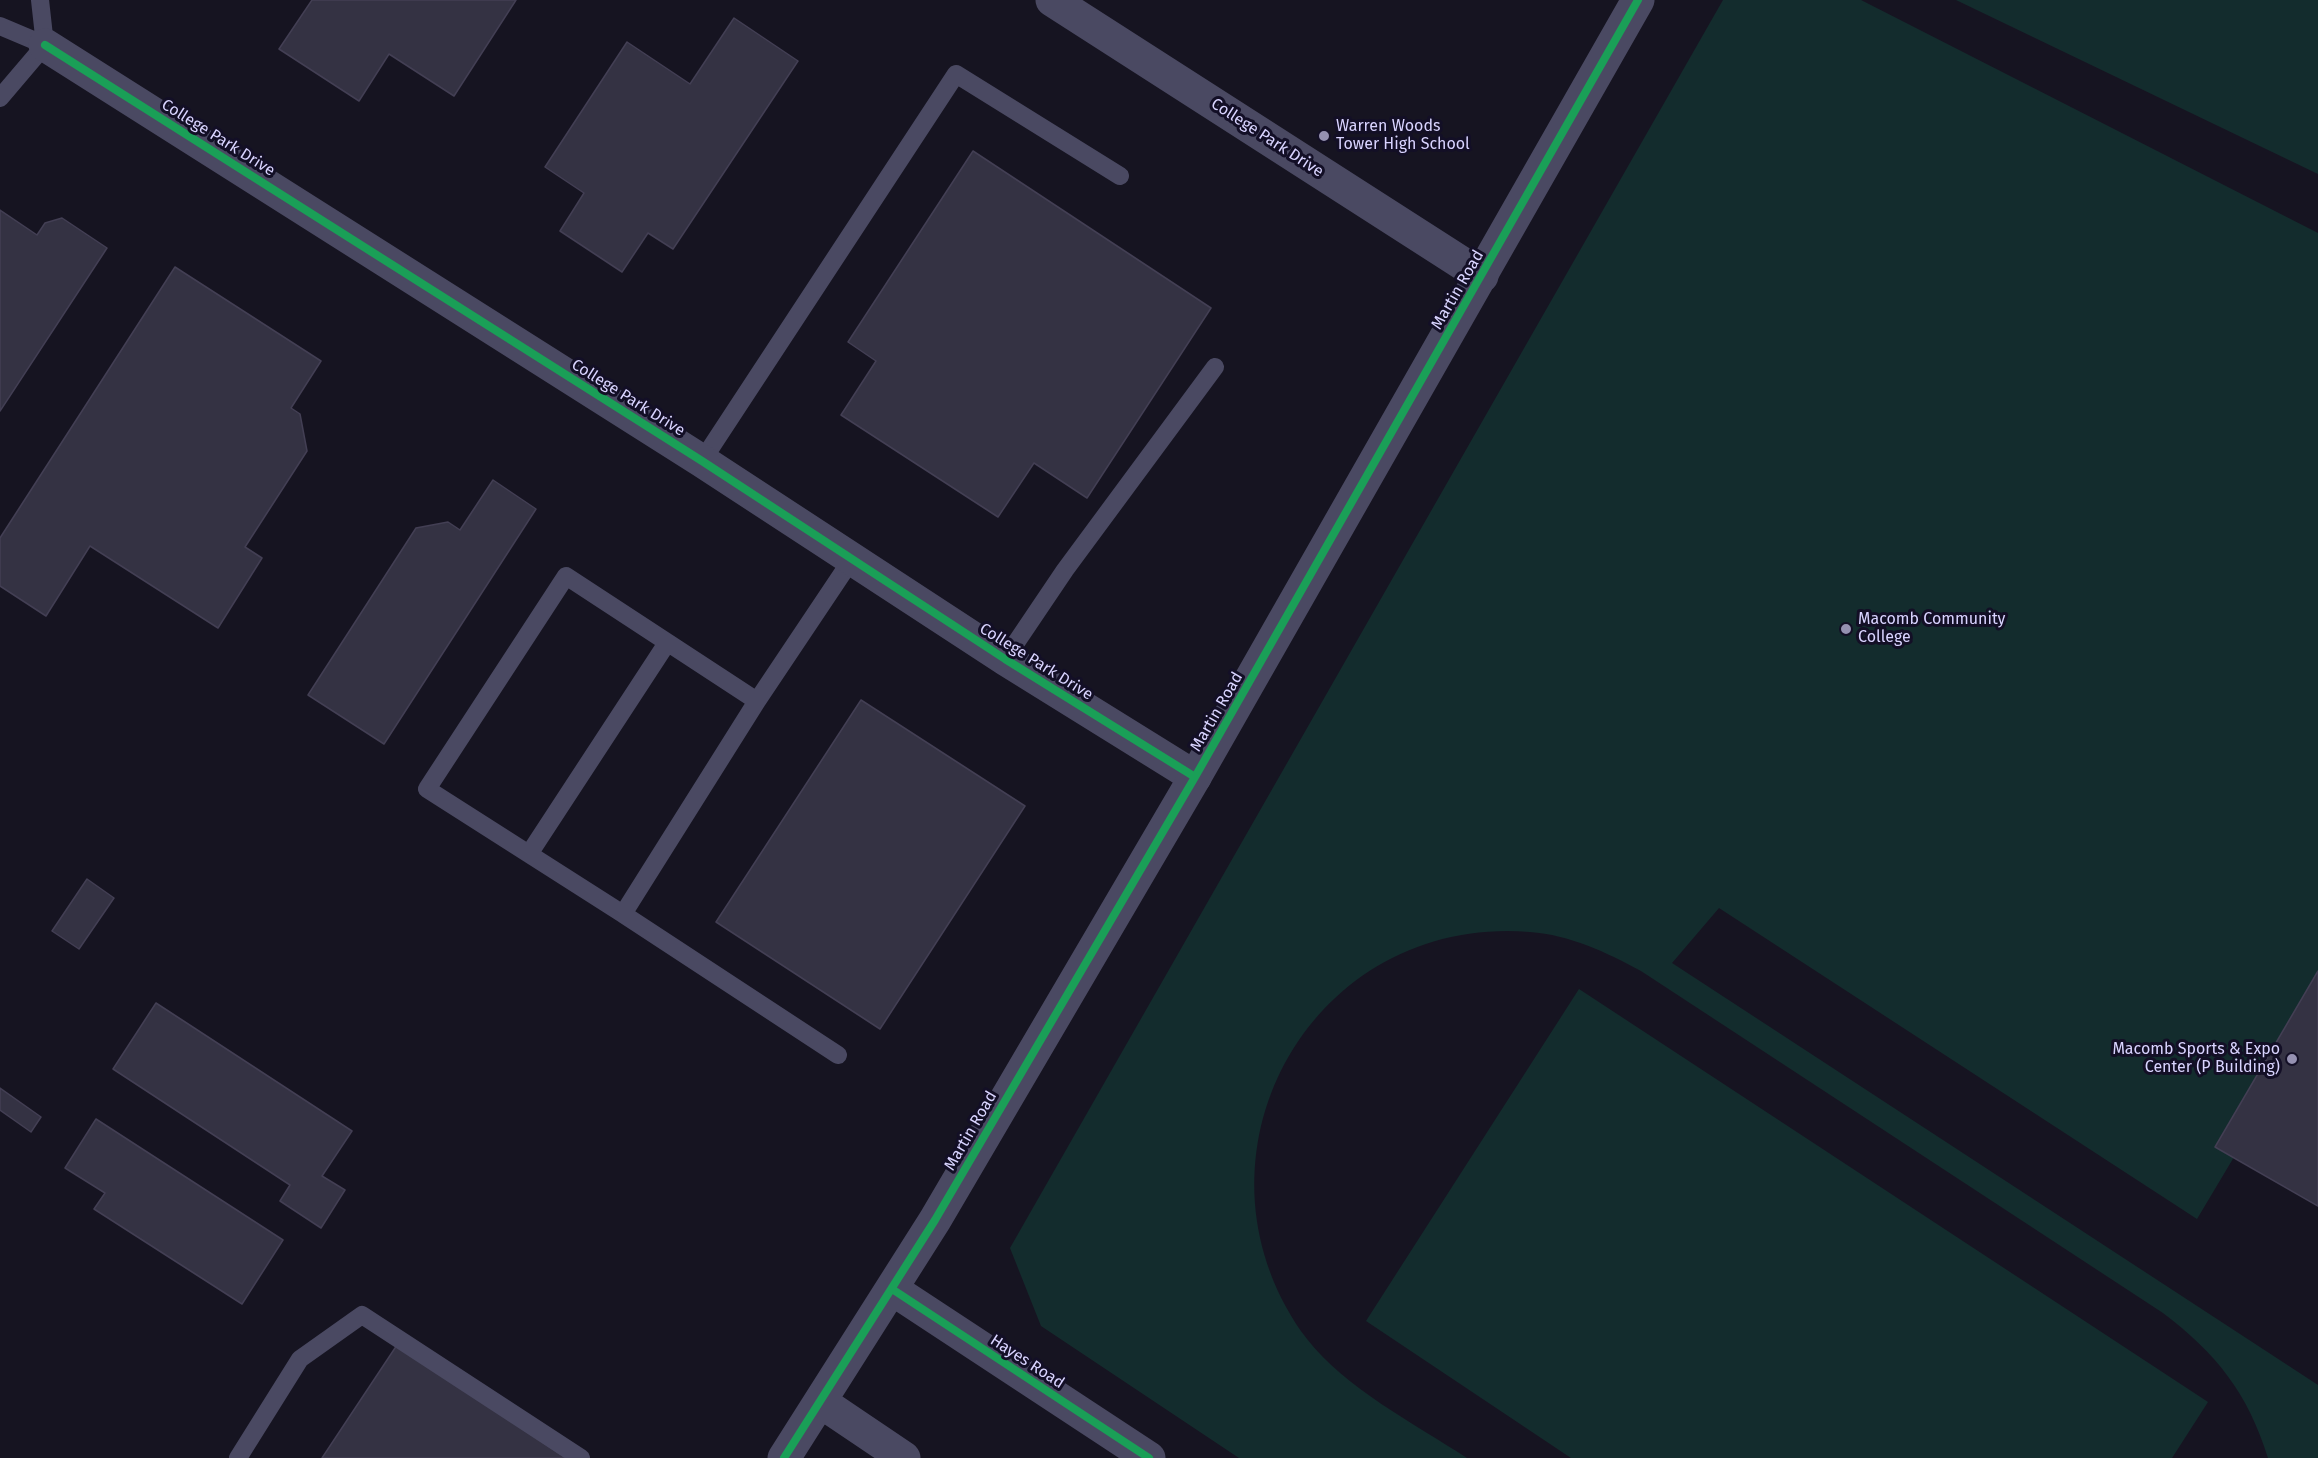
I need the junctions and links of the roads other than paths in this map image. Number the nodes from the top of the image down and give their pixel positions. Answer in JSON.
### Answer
{"nodes":[{"id":1,"x":40,"y":0,"type":"edge"},
{"id":2,"x":1052,"y":0,"type":"edge"},
{"id":3,"x":1638,"y":0,"type":"edge"},
{"id":4,"x":0,"y":26,"type":"edge"},
{"id":5,"x":45,"y":45,"type":"junction"},
{"id":6,"x":0,"y":98,"type":"edge"},
{"id":7,"x":1120,"y":176,"type":"dead end"},
{"id":8,"x":1482,"y":276,"type":"junction"},
{"id":9,"x":1215,"y":367,"type":"dead end"},
{"id":10,"x":702,"y":461,"type":"junction"},
{"id":11,"x":852,"y":560,"type":"junction"},
{"id":12,"x":667,"y":642,"type":"junction"},
{"id":13,"x":1005,"y":659,"type":"junction"},
{"id":14,"x":758,"y":701,"type":"junction"},
{"id":15,"x":1195,"y":777,"type":"junction"},
{"id":16,"x":529,"y":854,"type":"junction"},
{"id":17,"x":623,"y":914,"type":"junction"},
{"id":18,"x":838,"y":1055,"type":"dead end"},
{"id":19,"x":892,"y":1289,"type":"junction"},
{"id":20,"x":821,"y":1402,"type":"junction"},
{"id":21,"x":238,"y":1458,"type":"edge"},
{"id":22,"x":581,"y":1458,"type":"edge"},
{"id":23,"x":784,"y":1458,"type":"edge"},
{"id":24,"x":904,"y":1458,"type":"edge"},
{"id":25,"x":1149,"y":1458,"type":"edge"}],
"edges":[{"from":1,"to":5,"type":"lane"},
{"from":2,"to":8,"type":"street","name":"College Park Drive"},
{"from":3,"to":8,"type":"street","name":"Martin Road"},
{"from":4,"to":5,"type":"lane"},
{"from":5,"to":6,"type":"lane"},
{"from":5,"to":10,"type":"street","name":"College Park Drive"},
{"from":7,"to":10,"type":"lane"},
{"from":8,"to":15,"type":"street","name":"Martin Road"},
{"from":9,"to":13,"type":"lane"},
{"from":10,"to":11,"type":"street","name":"College Park Drive"},
{"from":11,"to":13,"type":"street","name":"College Park Drive"},
{"from":11,"to":14,"type":"lane"},
{"from":12,"to":14,"type":"lane"},
{"from":12,"to":16,"type":"lane"},
{"from":12,"to":16,"type":"lane"},
{"from":13,"to":15,"type":"street","name":"College Park Drive"},
{"from":14,"to":17,"type":"lane"},
{"from":15,"to":19,"type":"street","name":"Martin Road"},
{"from":16,"to":17,"type":"lane"},
{"from":17,"to":18,"type":"lane"},
{"from":19,"to":20,"type":"street","name":"Martin Road"},
{"from":19,"to":25,"type":"street","name":"Hayes Road"},
{"from":20,"to":23,"type":"street","name":"Martin Road"},
{"from":20,"to":24,"type":"street"},
{"from":21,"to":22,"type":"lane"}]}
